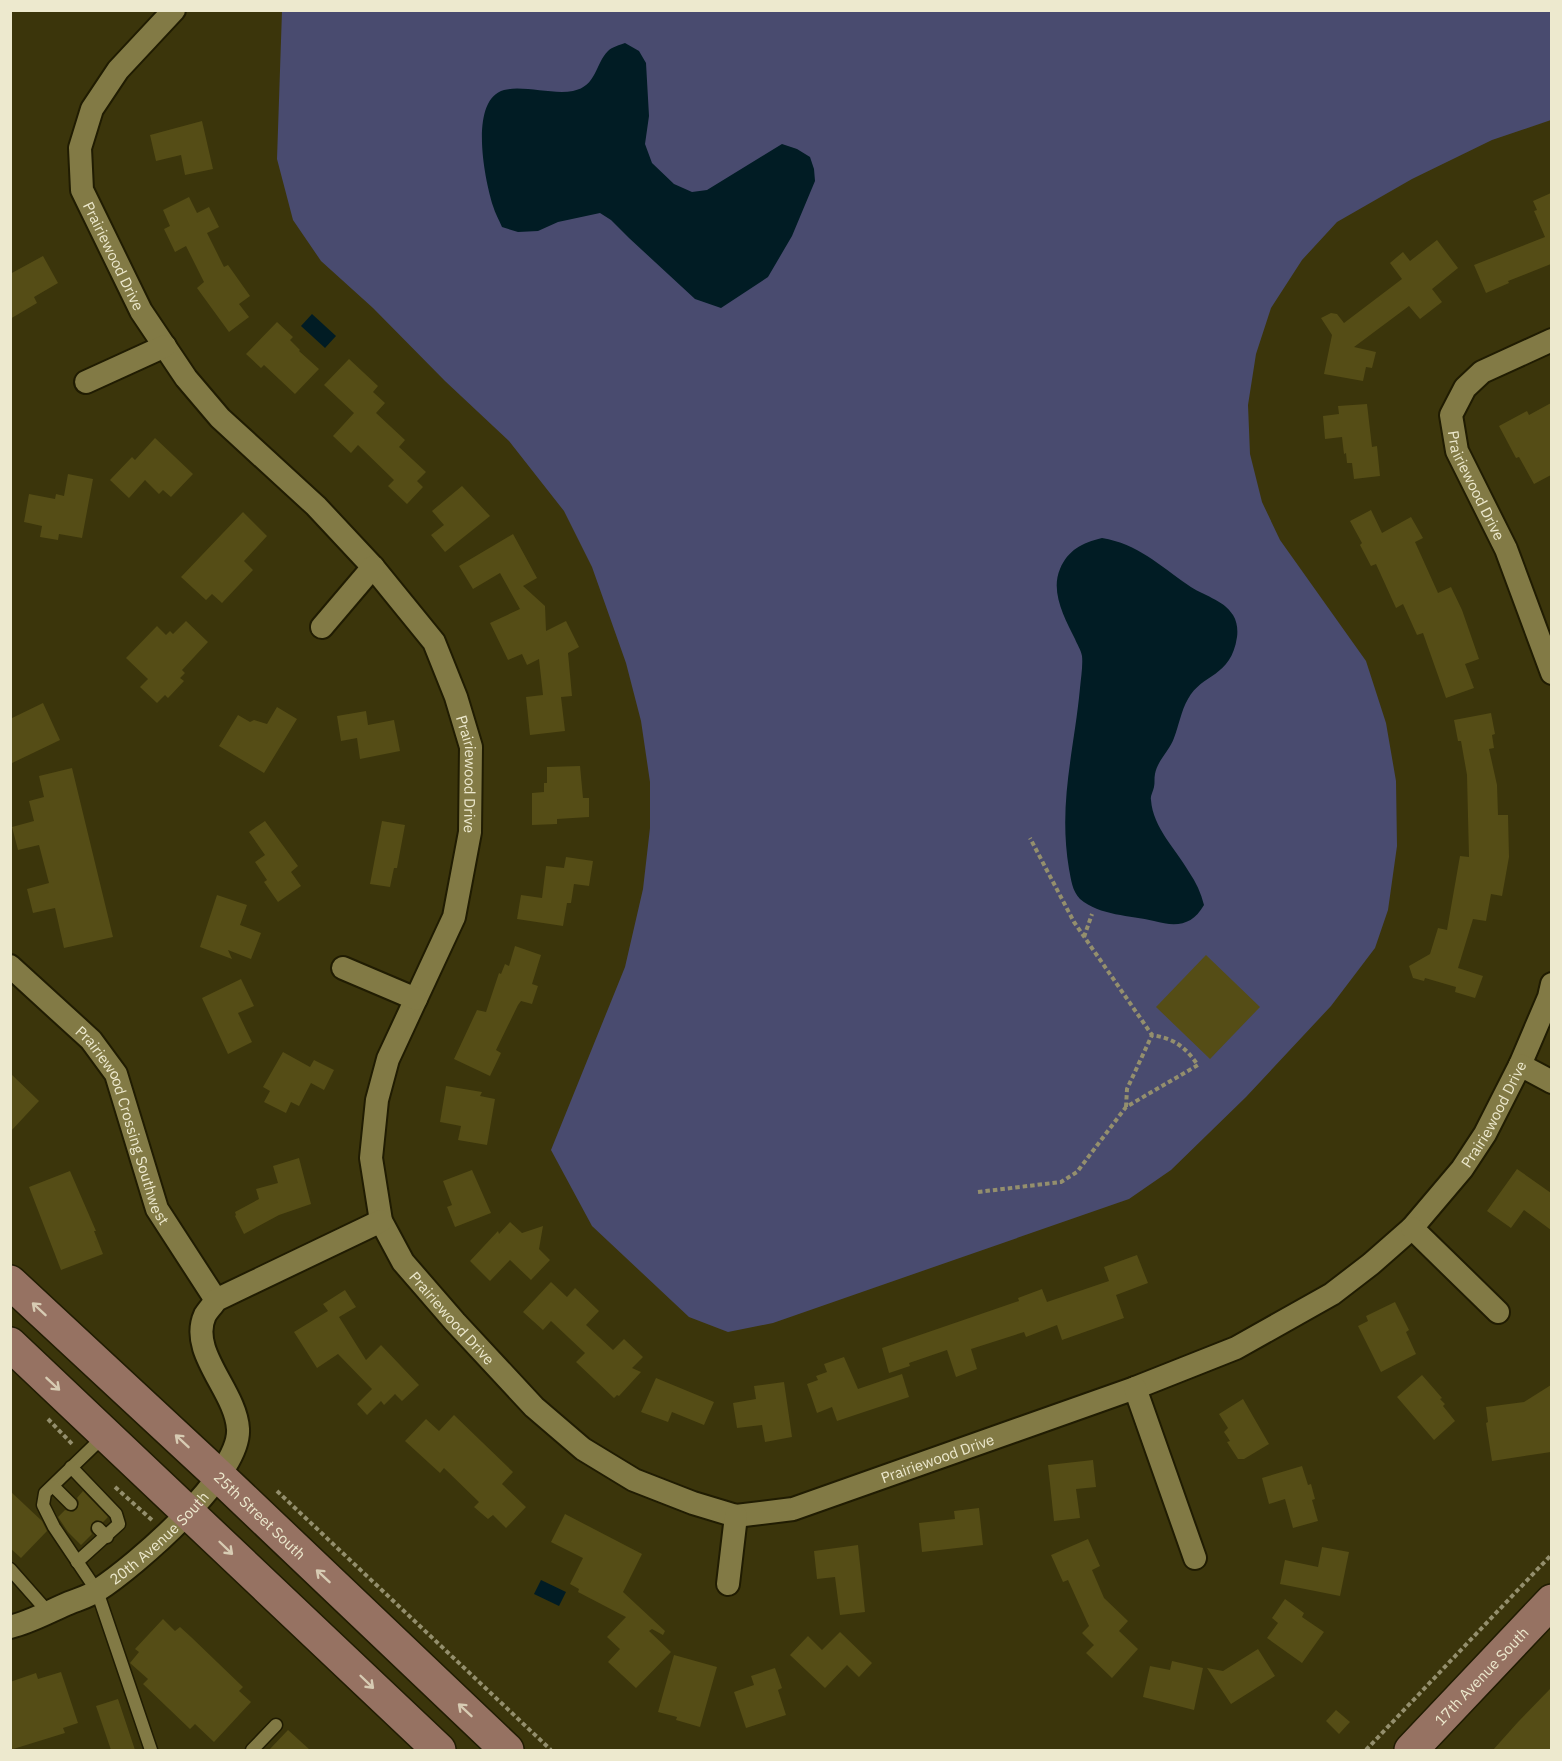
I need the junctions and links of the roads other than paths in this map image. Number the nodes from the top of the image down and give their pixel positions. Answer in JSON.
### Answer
{"nodes":[{"id":1,"x":174,"y":10,"type":"edge"},
{"id":2,"x":1551,"y":340,"type":"edge"},
{"id":3,"x":165,"y":346,"type":"junction"},
{"id":4,"x":86,"y":382,"type":"dead end"},
{"id":5,"x":373,"y":567,"type":"junction"},
{"id":6,"x":322,"y":627,"type":"dead end"},
{"id":7,"x":1551,"y":673,"type":"edge"},
{"id":8,"x":10,"y":966,"type":"edge"},
{"id":9,"x":343,"y":968,"type":"dead end"},
{"id":10,"x":1551,"y":984,"type":"edge"},
{"id":11,"x":416,"y":999,"type":"junction"},
{"id":12,"x":1520,"y":1065,"type":"junction"},
{"id":13,"x":1551,"y":1082,"type":"edge"},
{"id":14,"x":381,"y":1221,"type":"junction"},
{"id":15,"x":1412,"y":1228,"type":"junction"},
{"id":16,"x":10,"y":1282,"type":"edge"},
{"id":17,"x":216,"y":1300,"type":"junction"},
{"id":18,"x":1498,"y":1312,"type":"dead end"},
{"id":19,"x":10,"y":1344,"type":"edge"},
{"id":20,"x":1135,"y":1388,"type":"junction"},
{"id":21,"x":106,"y":1434,"type":"junction"},
{"id":22,"x":71,"y":1467,"type":"junction"},
{"id":23,"x":219,"y":1476,"type":"junction"},
{"id":24,"x":53,"y":1486,"type":"junction"},
{"id":25,"x":71,"y":1504,"type":"dead end"},
{"id":26,"x":189,"y":1512,"type":"junction"},
{"id":27,"x":736,"y":1516,"type":"junction"},
{"id":28,"x":1195,"y":1558,"type":"dead end"},
{"id":29,"x":77,"y":1562,"type":"junction"},
{"id":30,"x":10,"y":1569,"type":"edge"},
{"id":31,"x":728,"y":1584,"type":"dead end"},
{"id":32,"x":97,"y":1591,"type":"junction"},
{"id":33,"x":1551,"y":1601,"type":"edge"},
{"id":34,"x":48,"y":1612,"type":"junction"},
{"id":35,"x":10,"y":1627,"type":"edge"},
{"id":36,"x":276,"y":1725,"type":"dead end"},
{"id":37,"x":152,"y":1750,"type":"edge"},
{"id":38,"x":252,"y":1750,"type":"edge"},
{"id":39,"x":439,"y":1750,"type":"edge"},
{"id":40,"x":507,"y":1750,"type":"edge"},
{"id":41,"x":1411,"y":1750,"type":"edge"}],
"edges":[{"from":1,"to":3,"type":"street","name":"Prairiewood Drive"},
{"from":2,"to":7,"type":"street","name":"Prairiewood Drive"},
{"from":3,"to":4,"type":"street"},
{"from":3,"to":5,"type":"street","name":"Prairiewood Drive"},
{"from":5,"to":6,"type":"street"},
{"from":5,"to":11,"type":"street","name":"Prairiewood Drive"},
{"from":8,"to":17,"type":"street","name":"Prairiewood Crossing Southwest"},
{"from":9,"to":11,"type":"street"},
{"from":10,"to":12,"type":"street","name":"Prairiewood Drive"},
{"from":11,"to":14,"type":"street","name":"Prairiewood Drive"},
{"from":12,"to":13,"type":"street"},
{"from":12,"to":15,"type":"street","name":"Prairiewood Drive"},
{"from":14,"to":17,"type":"street"},
{"from":14,"to":27,"type":"street","name":"Prairiewood Drive"},
{"from":15,"to":18,"type":"street"},
{"from":15,"to":20,"type":"street","name":"Prairiewood Drive"},
{"from":23,"to":16,"type":"main road","name":"25th Street South","one_way":true},
{"from":17,"to":23,"type":"street","name":"20th Avenue South"},
{"from":19,"to":21,"type":"main road","one_way":true},
{"from":20,"to":27,"type":"street","name":"Prairiewood Drive"},
{"from":20,"to":28,"type":"street"},
{"from":21,"to":22,"type":"lane"},
{"from":21,"to":26,"type":"main road"},
{"from":22,"to":24,"type":"lane"},
{"from":22,"to":29,"type":"lane"},
{"from":23,"to":26,"type":"street","name":"20th Avenue South"},
{"from":40,"to":23,"type":"main road","name":"25th Street South","one_way":true},
{"from":24,"to":25,"type":"lane"},
{"from":24,"to":29,"type":"lane"},
{"from":26,"to":32,"type":"street","name":"20th Avenue South"},
{"from":26,"to":39,"type":"main road","one_way":true},
{"from":27,"to":31,"type":"street"},
{"from":29,"to":32,"type":"lane"},
{"from":30,"to":34,"type":"lane"},
{"from":32,"to":34,"type":"street","name":"20th Avenue South"},
{"from":32,"to":37,"type":"lane"},
{"from":33,"to":41,"type":"main road","name":"17th Avenue South"},
{"from":34,"to":35,"type":"street","name":"20th Avenue South"},
{"from":36,"to":38,"type":"lane"}]}
